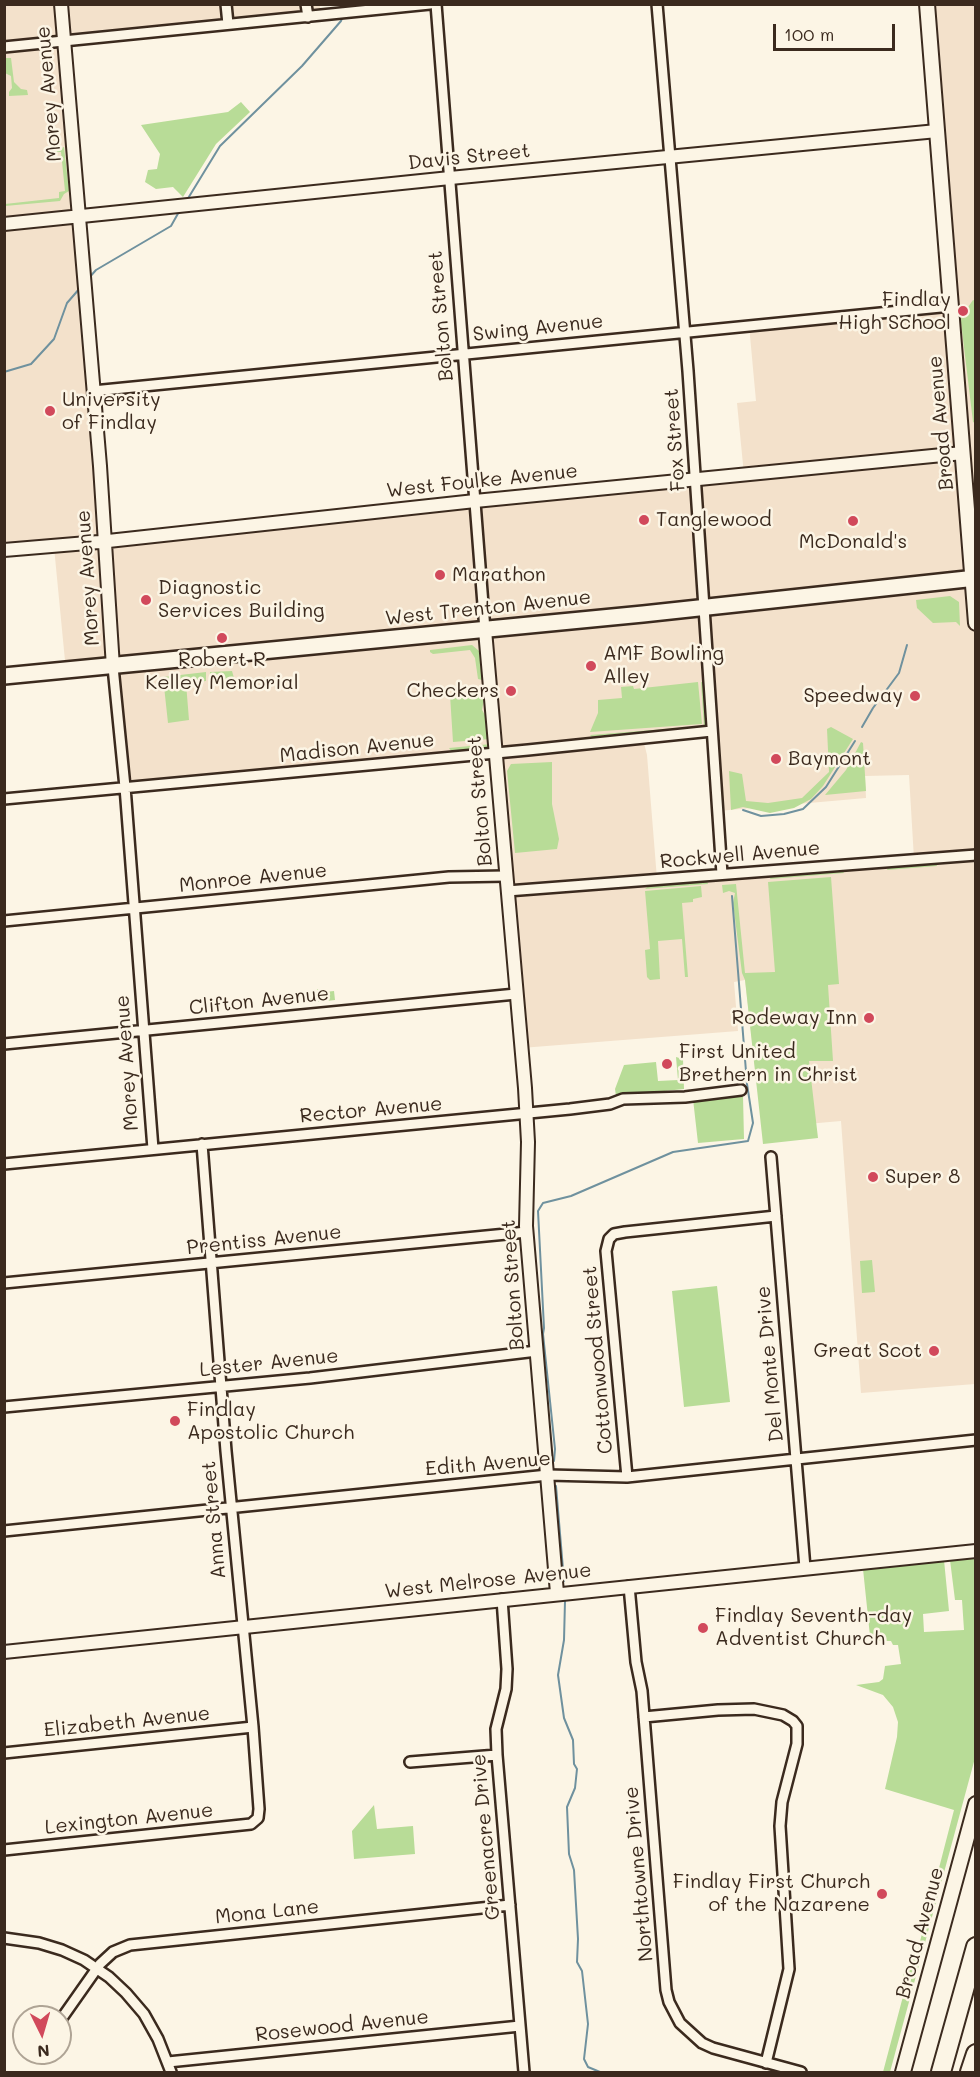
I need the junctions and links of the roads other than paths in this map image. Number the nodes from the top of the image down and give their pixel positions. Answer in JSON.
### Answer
{"nodes":[{"id":1,"x":61,"y":4,"type":"edge"},
{"id":2,"x":226,"y":4,"type":"edge"},
{"id":3,"x":306,"y":4,"type":"edge"},
{"id":4,"x":430,"y":4,"type":"edge"},
{"id":5,"x":436,"y":4,"type":"edge"},
{"id":6,"x":657,"y":4,"type":"edge"},
{"id":7,"x":927,"y":4,"type":"edge"},
{"id":8,"x":308,"y":16,"type":"junction"},
{"id":9,"x":228,"y":24,"type":"junction"},
{"id":10,"x":64,"y":41,"type":"junction"},
{"id":11,"x":4,"y":47,"type":"edge"},
{"id":12,"x":937,"y":131,"type":"junction"},
{"id":13,"x":670,"y":157,"type":"junction"},
{"id":14,"x":450,"y":178,"type":"junction"},
{"id":15,"x":79,"y":217,"type":"junction"},
{"id":16,"x":4,"y":225,"type":"edge"},
{"id":17,"x":951,"y":306,"type":"junction"},
{"id":18,"x":684,"y":332,"type":"junction"},
{"id":19,"x":464,"y":354,"type":"junction"},
{"id":20,"x":93,"y":391,"type":"junction"},
{"id":21,"x":963,"y":453,"type":"junction"},
{"id":22,"x":695,"y":480,"type":"junction"},
{"id":23,"x":475,"y":501,"type":"junction"},
{"id":24,"x":105,"y":541,"type":"junction"},
{"id":25,"x":4,"y":550,"type":"edge"},
{"id":26,"x":974,"y":578,"type":"edge"},
{"id":27,"x":704,"y":607,"type":"junction"},
{"id":28,"x":975,"y":623,"type":"edge"},
{"id":29,"x":485,"y":630,"type":"junction"},
{"id":30,"x":113,"y":666,"type":"junction"},
{"id":31,"x":4,"y":676,"type":"edge"},
{"id":32,"x":712,"y":731,"type":"junction"},
{"id":33,"x":495,"y":753,"type":"junction"},
{"id":34,"x":125,"y":787,"type":"junction"},
{"id":35,"x":4,"y":799,"type":"edge"},
{"id":36,"x":975,"y":855,"type":"edge"},
{"id":37,"x":722,"y":874,"type":"junction"},
{"id":38,"x":506,"y":876,"type":"junction"},
{"id":39,"x":507,"y":891,"type":"junction"},
{"id":40,"x":135,"y":908,"type":"junction"},
{"id":41,"x":4,"y":921,"type":"edge"},
{"id":42,"x":516,"y":994,"type":"junction"},
{"id":43,"x":144,"y":1030,"type":"junction"},
{"id":44,"x":4,"y":1044,"type":"edge"},
{"id":45,"x":741,"y":1090,"type":"dead end"},
{"id":46,"x":526,"y":1113,"type":"junction"},
{"id":47,"x":202,"y":1144,"type":"junction"},
{"id":48,"x":153,"y":1149,"type":"junction"},
{"id":49,"x":771,"y":1157,"type":"dead end"},
{"id":50,"x":4,"y":1164,"type":"edge"},
{"id":51,"x":776,"y":1216,"type":"junction"},
{"id":52,"x":527,"y":1232,"type":"junction"},
{"id":53,"x":213,"y":1263,"type":"junction"},
{"id":54,"x":4,"y":1283,"type":"edge"},
{"id":55,"x":537,"y":1351,"type":"junction"},
{"id":56,"x":221,"y":1387,"type":"junction"},
{"id":57,"x":4,"y":1407,"type":"edge"},
{"id":58,"x":975,"y":1440,"type":"edge"},
{"id":59,"x":796,"y":1459,"type":"junction"},
{"id":60,"x":548,"y":1475,"type":"junction"},
{"id":61,"x":627,"y":1477,"type":"junction"},
{"id":62,"x":232,"y":1507,"type":"junction"},
{"id":63,"x":4,"y":1531,"type":"edge"},
{"id":64,"x":975,"y":1551,"type":"edge"},
{"id":65,"x":805,"y":1568,"type":"junction"},
{"id":66,"x":629,"y":1586,"type":"junction"},
{"id":67,"x":557,"y":1593,"type":"junction"},
{"id":68,"x":502,"y":1599,"type":"junction"},
{"id":69,"x":243,"y":1627,"type":"junction"},
{"id":70,"x":4,"y":1652,"type":"edge"},
{"id":71,"x":644,"y":1717,"type":"junction"},
{"id":72,"x":253,"y":1727,"type":"junction"},
{"id":73,"x":4,"y":1753,"type":"edge"},
{"id":74,"x":497,"y":1755,"type":"junction"},
{"id":75,"x":410,"y":1762,"type":"dead end"},
{"id":76,"x":975,"y":1804,"type":"edge"},
{"id":77,"x":257,"y":1820,"type":"joint"},
{"id":78,"x":4,"y":1850,"type":"edge"},
{"id":79,"x":510,"y":1905,"type":"junction"},
{"id":80,"x":4,"y":1938,"type":"edge"},
{"id":81,"x":975,"y":1947,"type":"edge"},
{"id":82,"x":98,"y":1968,"type":"junction"},
{"id":83,"x":71,"y":2005,"type":"edge"},
{"id":84,"x":520,"y":2026,"type":"junction"},
{"id":85,"x":975,"y":2054,"type":"edge"},
{"id":86,"x":168,"y":2062,"type":"junction"},
{"id":87,"x":766,"y":2063,"type":"junction"},
{"id":88,"x":171,"y":2073,"type":"edge"},
{"id":89,"x":524,"y":2073,"type":"edge"},
{"id":90,"x":801,"y":2073,"type":"edge"},
{"id":91,"x":903,"y":2073,"type":"edge"},
{"id":92,"x":941,"y":2073,"type":"edge"},
{"id":93,"x":970,"y":2073,"type":"edge"}],
"edges":[{"from":1,"to":10,"type":"street","name":"Morey Avenue"},
{"from":2,"to":9,"type":"street"},
{"from":3,"to":8,"type":"street"},
{"from":4,"to":8,"type":"street"},
{"from":5,"to":14,"type":"street","name":"Bolton Street"},
{"from":6,"to":13,"type":"street","name":"Fox Street"},
{"from":7,"to":12,"type":"main road","name":"Broad Avenue"},
{"from":8,"to":9,"type":"street"},
{"from":9,"to":10,"type":"street"},
{"from":10,"to":11,"type":"street"},
{"from":10,"to":15,"type":"street","name":"Morey Avenue"},
{"from":12,"to":13,"type":"street","name":"Davis Street"},
{"from":12,"to":17,"type":"main road","name":"Broad Avenue"},
{"from":13,"to":14,"type":"street","name":"Davis Street"},
{"from":13,"to":18,"type":"street","name":"Fox Street"},
{"from":14,"to":15,"type":"street","name":"Davis Street"},
{"from":14,"to":19,"type":"street","name":"Bolton Street"},
{"from":15,"to":16,"type":"street","name":"Davis Street"},
{"from":15,"to":20,"type":"street","name":"Morey Avenue"},
{"from":17,"to":18,"type":"street","name":"Swing Avenue"},
{"from":17,"to":21,"type":"main road","name":"Broad Avenue"},
{"from":18,"to":19,"type":"street","name":"Swing Avenue"},
{"from":18,"to":22,"type":"street","name":"Fox Street"},
{"from":19,"to":20,"type":"street","name":"Swing Avenue"},
{"from":19,"to":23,"type":"street","name":"Bolton Street"},
{"from":20,"to":24,"type":"street","name":"Morey Avenue"},
{"from":21,"to":22,"type":"street","name":"West Foulke Avenue"},
{"from":21,"to":26,"type":"main road","name":"Broad Avenue"},
{"from":22,"to":23,"type":"street","name":"West Foulke Avenue"},
{"from":22,"to":27,"type":"street","name":"Fox Street"},
{"from":23,"to":24,"type":"street","name":"West Foulke Avenue"},
{"from":23,"to":29,"type":"street","name":"Bolton Street"},
{"from":24,"to":25,"type":"street","name":"West Foulke Avenue"},
{"from":24,"to":30,"type":"street","name":"Morey Avenue"},
{"from":26,"to":27,"type":"main road","name":"West Trenton Avenue"},
{"from":26,"to":28,"type":"main road","name":"Broad Avenue"},
{"from":27,"to":29,"type":"main road","name":"West Trenton Avenue"},
{"from":27,"to":32,"type":"street","name":"Fox Street"},
{"from":29,"to":30,"type":"main road","name":"West Trenton Avenue"},
{"from":29,"to":33,"type":"street","name":"Bolton Street"},
{"from":30,"to":31,"type":"main road","name":"West Trenton Avenue"},
{"from":30,"to":34,"type":"street","name":"Morey Avenue"},
{"from":32,"to":33,"type":"street","name":"Madison Avenue"},
{"from":32,"to":37,"type":"street","name":"Fox Street"},
{"from":33,"to":34,"type":"street","name":"Madison Avenue"},
{"from":33,"to":38,"type":"street","name":"Bolton Street"},
{"from":34,"to":35,"type":"street","name":"Madison Avenue"},
{"from":34,"to":40,"type":"street","name":"Morey Avenue"},
{"from":36,"to":37,"type":"street","name":"Rockwell Avenue"},
{"from":37,"to":39,"type":"street","name":"Rockwell Avenue"},
{"from":38,"to":39,"type":"street","name":"Bolton Street"},
{"from":38,"to":40,"type":"street","name":"Monroe Avenue"},
{"from":39,"to":42,"type":"street","name":"Bolton Street"},
{"from":40,"to":41,"type":"street","name":"Monroe Avenue"},
{"from":40,"to":43,"type":"street","name":"Morey Avenue"},
{"from":42,"to":43,"type":"street","name":"Clifton Avenue"},
{"from":42,"to":46,"type":"street","name":"Bolton Street"},
{"from":43,"to":44,"type":"street","name":"Clifton Avenue"},
{"from":43,"to":48,"type":"street","name":"Morey Avenue"},
{"from":45,"to":46,"type":"street","name":"Rector Avenue"},
{"from":46,"to":47,"type":"street","name":"Rector Avenue"},
{"from":46,"to":52,"type":"street","name":"Bolton Street"},
{"from":47,"to":48,"type":"street","name":"Rector Avenue"},
{"from":47,"to":53,"type":"street","name":"Anna Street"},
{"from":48,"to":50,"type":"street","name":"Rector Avenue"},
{"from":49,"to":51,"type":"street","name":"Del Monte Drive"},
{"from":51,"to":59,"type":"street","name":"Del Monte Drive"},
{"from":51,"to":61,"type":"street","name":"Cottonwood Street"},
{"from":52,"to":53,"type":"street","name":"Prentiss Avenue"},
{"from":52,"to":55,"type":"street","name":"Bolton Street"},
{"from":53,"to":54,"type":"street","name":"Prentiss Avenue"},
{"from":53,"to":56,"type":"street","name":"Anna Street"},
{"from":55,"to":56,"type":"street","name":"Lester Avenue"},
{"from":55,"to":60,"type":"street","name":"Bolton Street"},
{"from":56,"to":57,"type":"street","name":"Lester Avenue"},
{"from":56,"to":62,"type":"street","name":"Anna Street"},
{"from":58,"to":59,"type":"street","name":"Edith Avenue"},
{"from":59,"to":61,"type":"street","name":"Edith Avenue"},
{"from":59,"to":65,"type":"street","name":"Del Monte Drive"},
{"from":60,"to":61,"type":"street","name":"Edith Avenue"},
{"from":60,"to":62,"type":"street","name":"Edith Avenue"},
{"from":60,"to":67,"type":"street","name":"Bolton Street"},
{"from":62,"to":63,"type":"street","name":"Edith Avenue"},
{"from":62,"to":69,"type":"street","name":"Anna Street"},
{"from":64,"to":65,"type":"street","name":"West Melrose Avenue"},
{"from":65,"to":66,"type":"street","name":"West Melrose Avenue"},
{"from":66,"to":67,"type":"street","name":"West Melrose Avenue"},
{"from":66,"to":71,"type":"street","name":"Northtowne Drive"},
{"from":67,"to":68,"type":"street","name":"West Melrose Avenue"},
{"from":68,"to":69,"type":"street","name":"West Melrose Avenue"},
{"from":68,"to":74,"type":"street","name":"Greenacre Drive"},
{"from":69,"to":70,"type":"street","name":"West Melrose Avenue"},
{"from":69,"to":72,"type":"street","name":"Anna Street"},
{"from":71,"to":87,"type":"street","name":"Northtowne Drive"},
{"from":71,"to":87,"type":"street"},
{"from":72,"to":73,"type":"street","name":"Elizabeth Avenue"},
{"from":72,"to":77,"type":"street","name":"Anna Street"},
{"from":74,"to":75,"type":"street"},
{"from":74,"to":79,"type":"street","name":"Greenacre Drive"},
{"from":76,"to":91,"type":"main road","name":"Broad Avenue"},
{"from":77,"to":78,"type":"street","name":"Lexington Avenue"},
{"from":79,"to":82,"type":"street","name":"Mona Lane"},
{"from":79,"to":84,"type":"street","name":"Greenacre Drive"},
{"from":80,"to":82,"type":"street"},
{"from":81,"to":92,"type":"highway"},
{"from":82,"to":83,"type":"street","name":"Mona Lane"},
{"from":82,"to":86,"type":"street"},
{"from":84,"to":86,"type":"street","name":"Rosewood Avenue"},
{"from":84,"to":89,"type":"street","name":"Greenacre Drive"},
{"from":85,"to":93,"type":"highway"},
{"from":86,"to":88,"type":"street"},
{"from":87,"to":90,"type":"street","name":"Northtowne Drive"}]}
